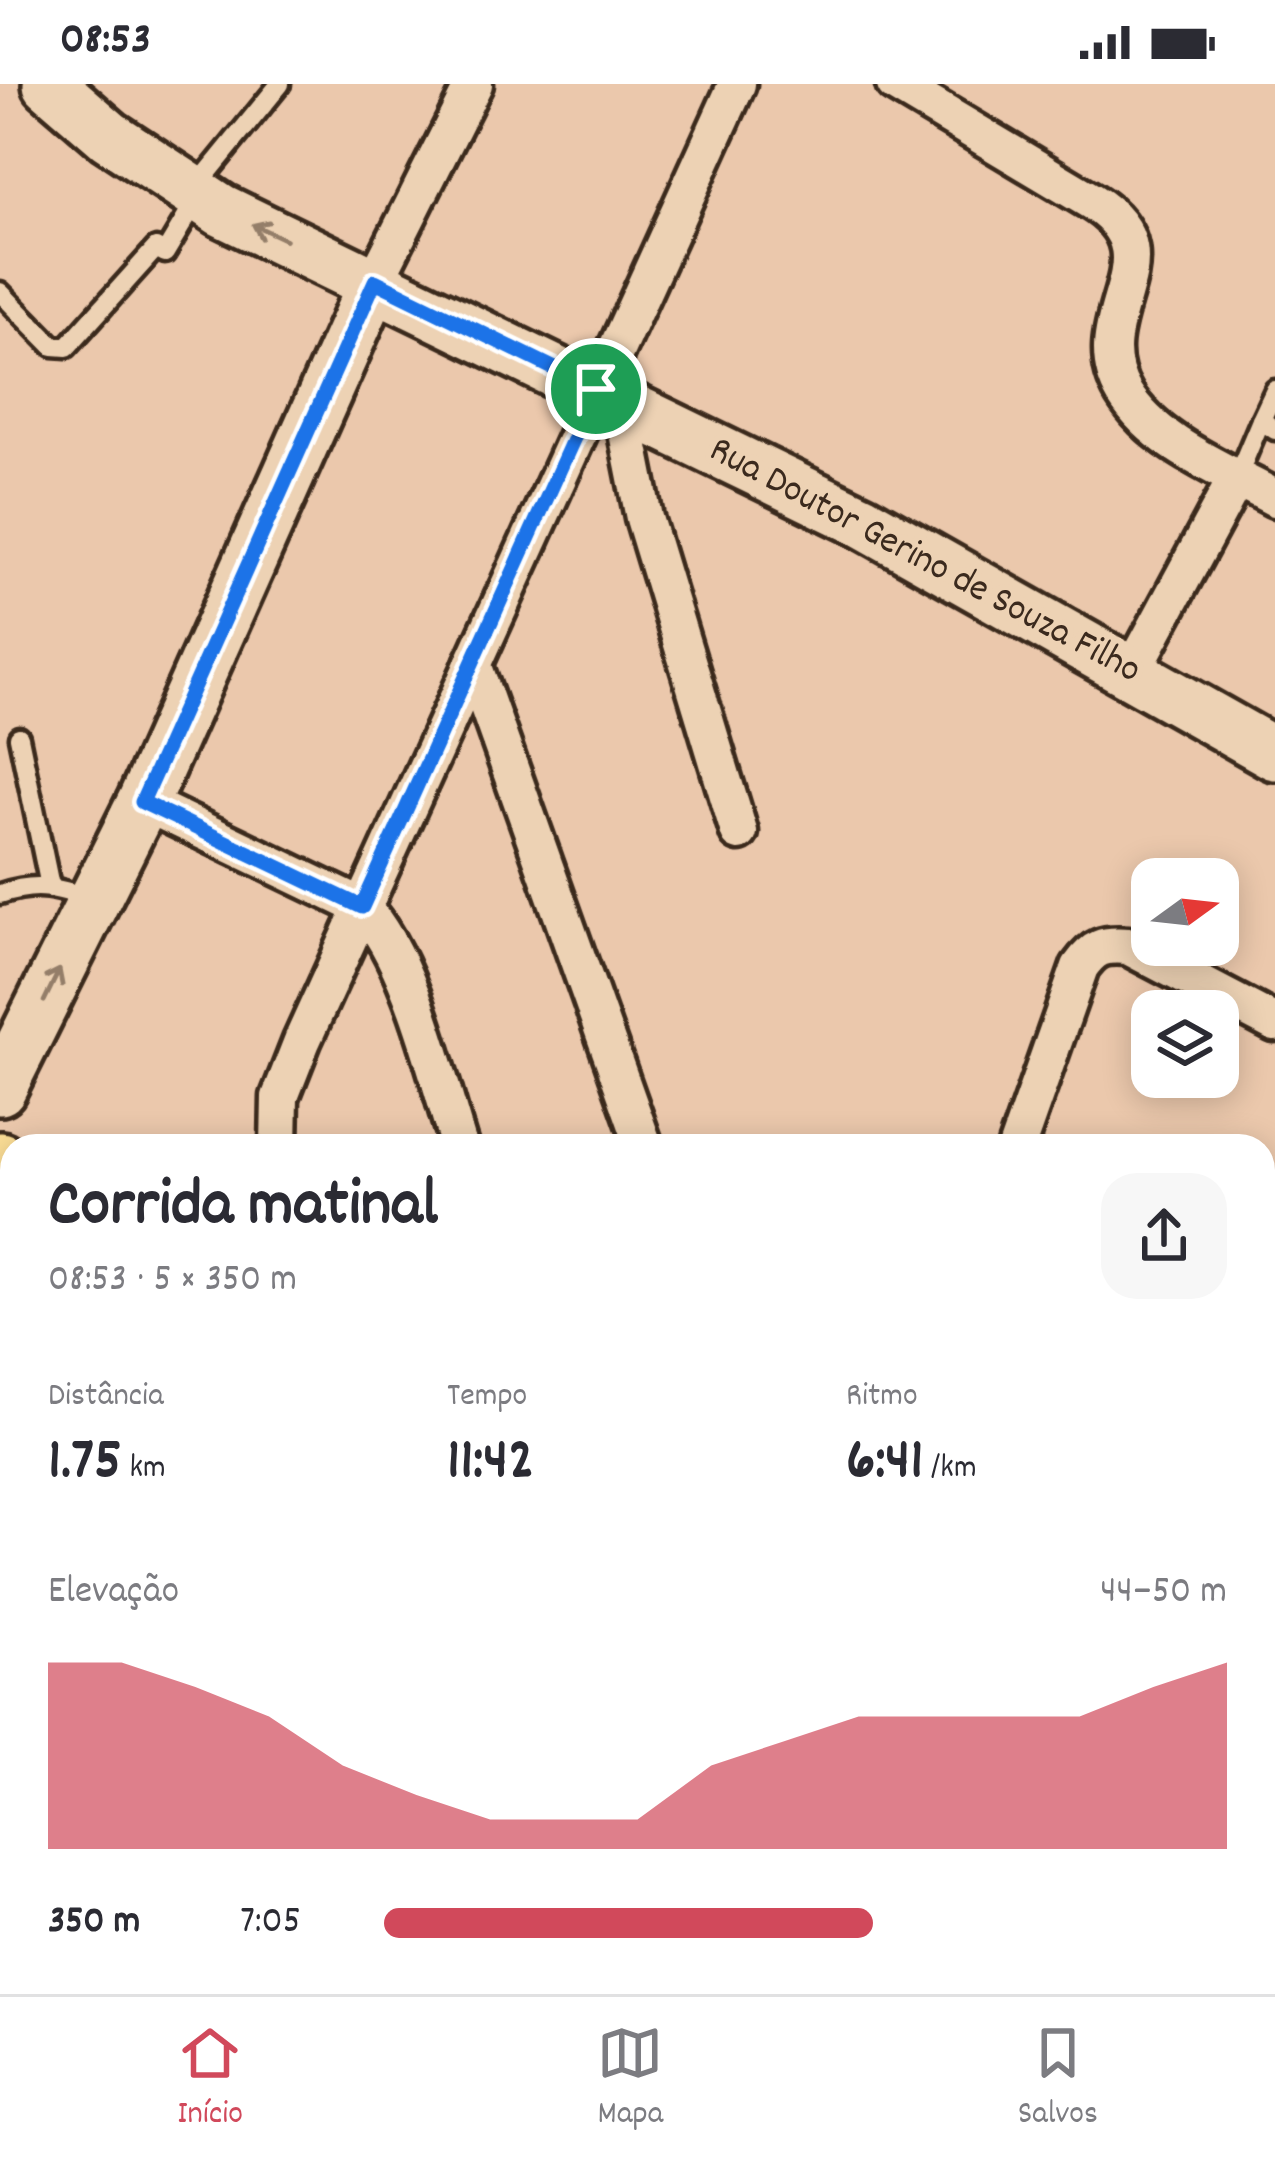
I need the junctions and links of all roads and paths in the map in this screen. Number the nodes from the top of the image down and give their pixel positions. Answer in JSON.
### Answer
{"nodes":[{"id":1,"x":49,"y":84,"type":"edge"},
{"id":2,"x":280,"y":84,"type":"edge"},
{"id":3,"x":474,"y":84,"type":"edge"},
{"id":4,"x":737,"y":84,"type":"edge"},
{"id":5,"x":895,"y":84,"type":"edge"},
{"id":6,"x":196,"y":193,"type":"junction"},
{"id":7,"x":375,"y":281,"type":"junction"},
{"id":8,"x":0,"y":292,"type":"edge"},
{"id":9,"x":1275,"y":390,"type":"edge"},
{"id":10,"x":609,"y":396,"type":"junction"},
{"id":11,"x":1268,"y":425,"type":"edge"},
{"id":12,"x":1237,"y":477,"type":"junction"},
{"id":13,"x":1275,"y":498,"type":"edge"},
{"id":14,"x":473,"y":664,"type":"junction"},
{"id":15,"x":1131,"y":674,"type":"junction"},
{"id":16,"x":20,"y":737,"type":"dead end"},
{"id":17,"x":1275,"y":754,"type":"edge"},
{"id":18,"x":142,"y":802,"type":"junction"},
{"id":19,"x":739,"y":832,"type":"dead end"},
{"id":20,"x":72,"y":893,"type":"junction"},
{"id":21,"x":0,"y":894,"type":"edge"},
{"id":22,"x":362,"y":907,"type":"junction"},
{"id":23,"x":1275,"y":1023,"type":"edge"},
{"id":24,"x":0,"y":1090,"type":"edge"},
{"id":25,"x":278,"y":1134,"type":"edge"},
{"id":26,"x":455,"y":1134,"type":"edge"},
{"id":27,"x":640,"y":1134,"type":"edge"},
{"id":28,"x":1022,"y":1134,"type":"edge"}],
"edges":[{"from":1,"to":6,"type":"main road","name":"Rua Doutor Gerino de Souza Filho"},
{"from":2,"to":6,"type":"lane"},
{"from":3,"to":7,"type":"street"},
{"from":4,"to":10,"type":"street"},
{"from":5,"to":12,"type":"street"},
{"from":7,"to":6,"type":"main road","name":"Rua Doutor Gerino de Souza Filho","one_way":true},
{"from":6,"to":8,"type":"lane"},
{"from":7,"to":10,"type":"main road","name":"Rua Doutor Gerino de Souza Filho"},
{"from":7,"to":18,"type":"main road"},
{"from":9,"to":11,"type":"lane"},
{"from":10,"to":14,"type":"street"},
{"from":10,"to":15,"type":"main road","name":"Rua Doutor Gerino de Souza Filho"},
{"from":10,"to":19,"type":"street"},
{"from":11,"to":12,"type":"lane"},
{"from":12,"to":13,"type":"street"},
{"from":12,"to":15,"type":"street"},
{"from":14,"to":22,"type":"street"},
{"from":14,"to":27,"type":"street"},
{"from":15,"to":17,"type":"main road","name":"Rua Doutor Gerino de Souza Filho"},
{"from":16,"to":20,"type":"lane"},
{"from":18,"to":20,"type":"main road"},
{"from":18,"to":22,"type":"street"},
{"from":20,"to":21,"type":"lane"},
{"from":24,"to":20,"type":"main road","one_way":true},
{"from":22,"to":25,"type":"street"},
{"from":22,"to":26,"type":"street"},
{"from":23,"to":28,"type":"street"}]}
